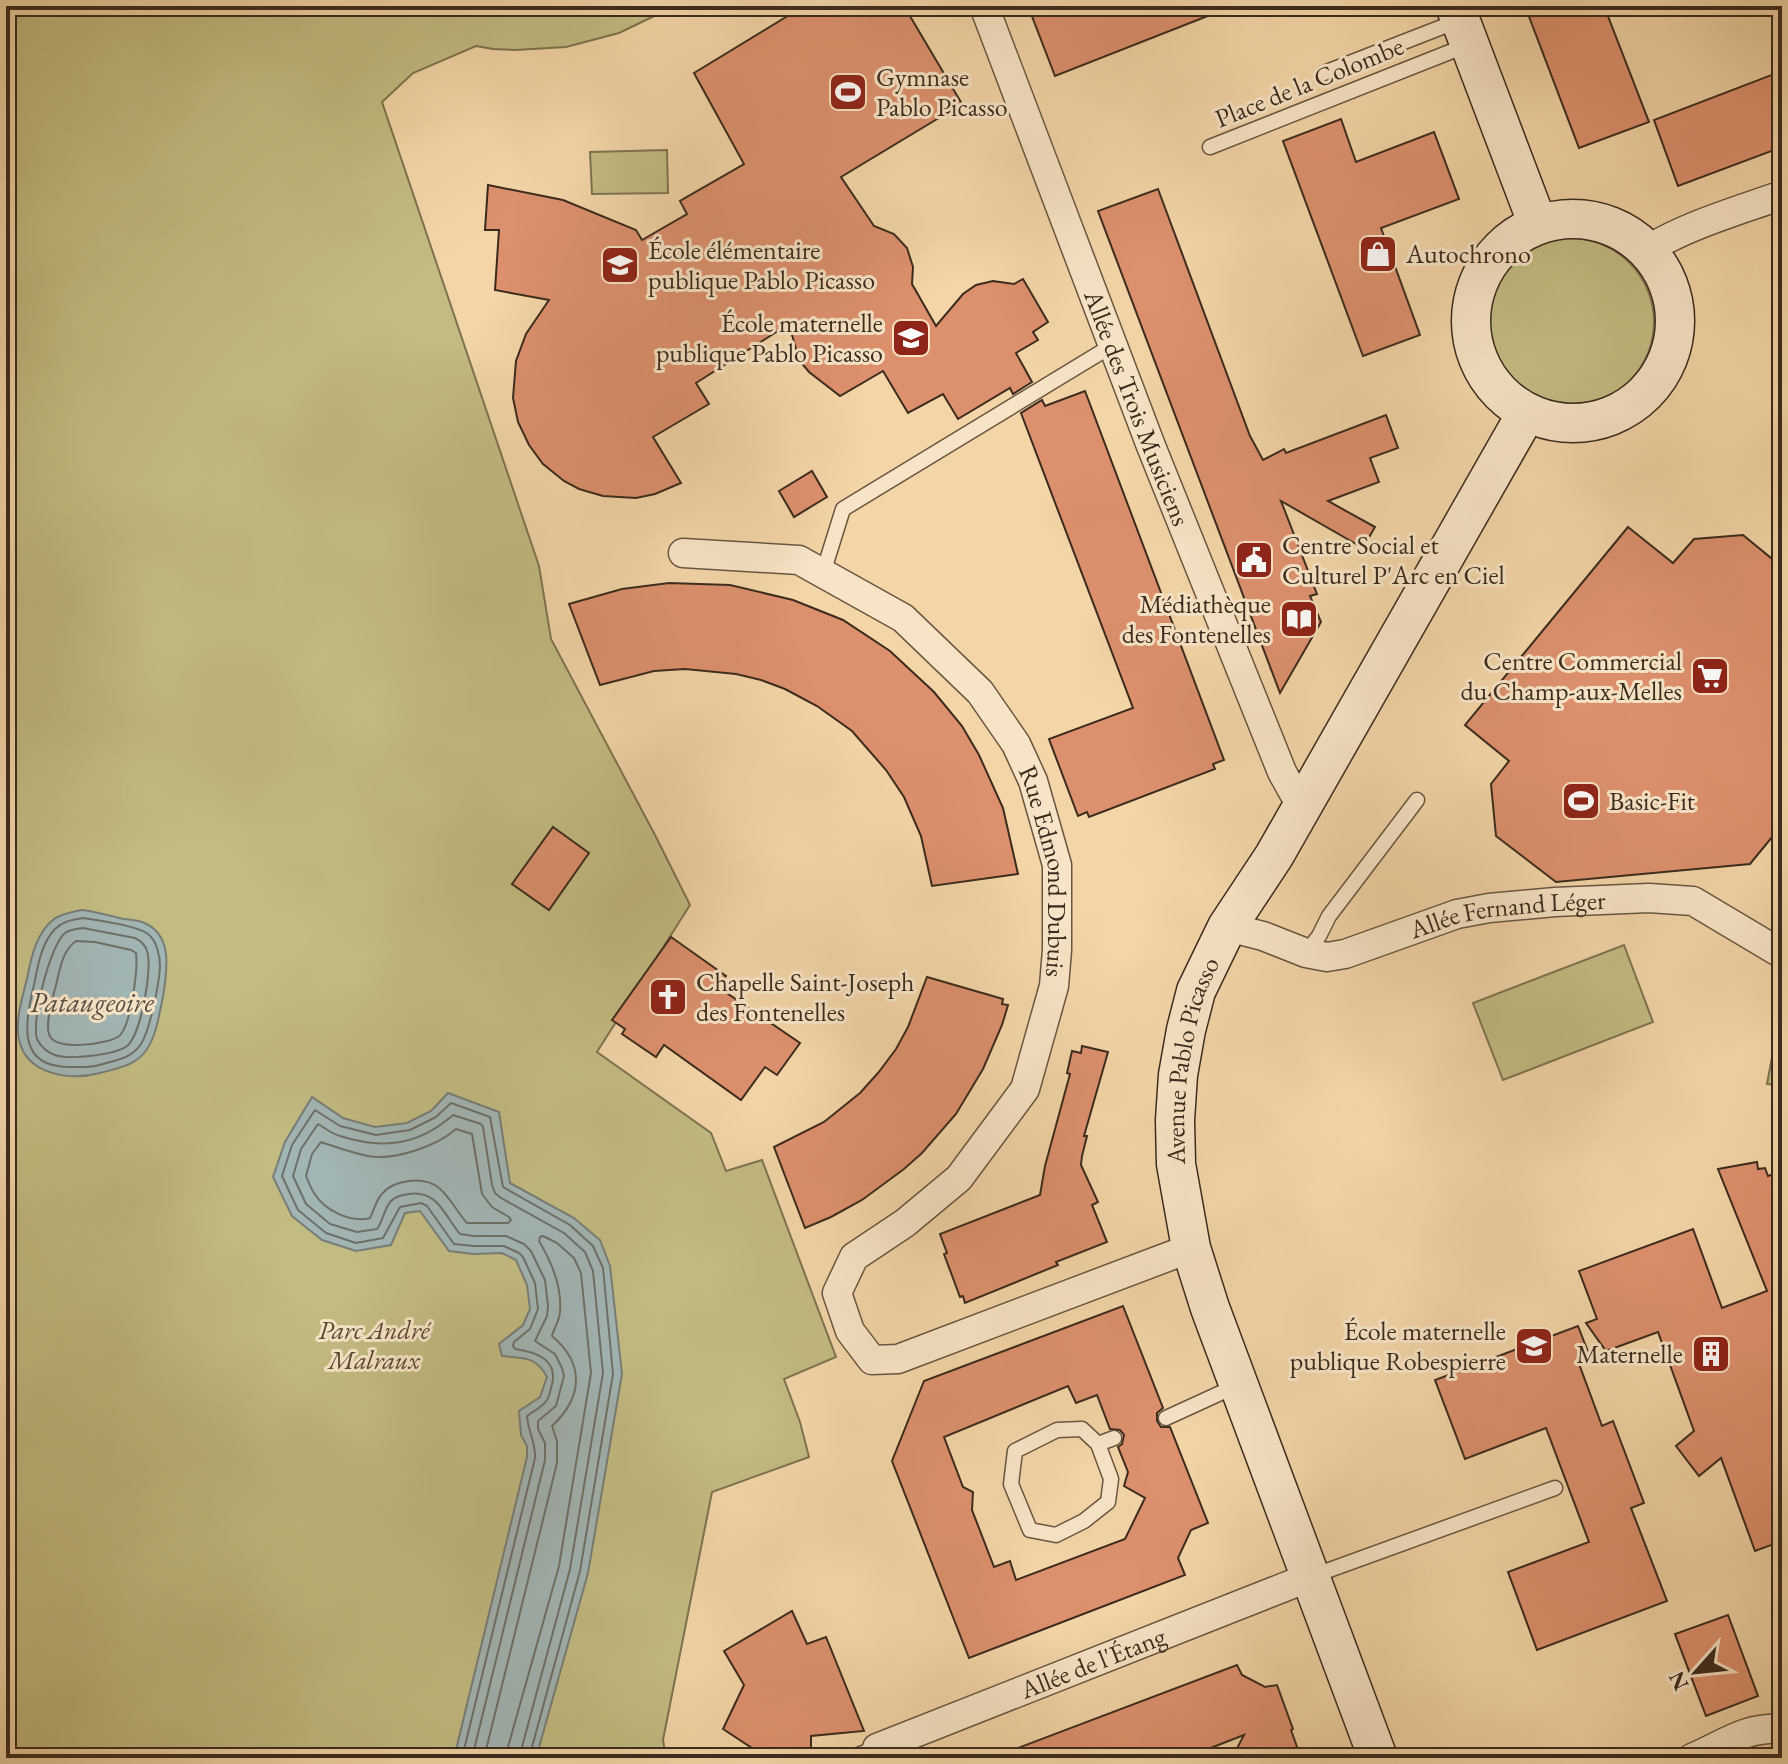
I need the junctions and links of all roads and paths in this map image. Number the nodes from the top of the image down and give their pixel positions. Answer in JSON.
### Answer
{"nodes":[{"id":1,"x":984,"y":6,"type":"edge"},
{"id":2,"x":1462,"y":23,"type":"edge"},
{"id":3,"x":1324,"y":73,"type":"dead end"},
{"id":4,"x":1210,"y":147,"type":"dead end"},
{"id":5,"x":1782,"y":195,"type":"edge"},
{"id":6,"x":1538,"y":225,"type":"junction"},
{"id":7,"x":1647,"y":250,"type":"junction"},
{"id":8,"x":1113,"y":345,"type":"junction"},
{"id":9,"x":1526,"y":414,"type":"junction"},
{"id":10,"x":683,"y":553,"type":"dead end"},
{"id":11,"x":823,"y":573,"type":"junction"},
{"id":12,"x":1417,"y":800,"type":"dead end"},
{"id":13,"x":1301,"y":806,"type":"junction"},
{"id":14,"x":1227,"y":927,"type":"junction"},
{"id":15,"x":1306,"y":953,"type":"junction"},
{"id":16,"x":1782,"y":954,"type":"edge"},
{"id":17,"x":1191,"y":1248,"type":"junction"},
{"id":18,"x":1239,"y":1385,"type":"junction"},
{"id":19,"x":1166,"y":1418,"type":"dead end"},
{"id":20,"x":1114,"y":1438,"type":"dead end"},
{"id":21,"x":1098,"y":1444,"type":"junction"},
{"id":22,"x":1555,"y":1488,"type":"dead end"},
{"id":23,"x":1310,"y":1577,"type":"junction"},
{"id":24,"x":1782,"y":1729,"type":"edge"},
{"id":25,"x":877,"y":1748,"type":"joint"},
{"id":26,"x":849,"y":1758,"type":"edge"},
{"id":27,"x":1378,"y":1758,"type":"edge"},
{"id":28,"x":1692,"y":1758,"type":"edge"}],
"edges":[{"from":1,"to":8,"type":"street","name":"Allée des Trois Musiciens"},
{"from":2,"to":3,"type":"lane"},
{"from":2,"to":4,"type":"lane","name":"Place de la Colombe"},
{"from":2,"to":6,"type":"street"},
{"from":5,"to":7,"type":"street"},
{"from":6,"to":7,"type":"street"},
{"from":6,"to":9,"type":"street"},
{"from":7,"to":9,"type":"street"},
{"from":8,"to":11,"type":"lane"},
{"from":8,"to":13,"type":"street","name":"Allée des Trois Musiciens"},
{"from":9,"to":13,"type":"street","name":"Avenue Pablo Picasso"},
{"from":10,"to":11,"type":"street","name":"Rue Edmond Dubuis"},
{"from":11,"to":17,"type":"street","name":"Rue Edmond Dubuis"},
{"from":12,"to":15,"type":"lane"},
{"from":13,"to":14,"type":"street","name":"Avenue Pablo Picasso"},
{"from":14,"to":15,"type":"street","name":"Allée Fernand Léger"},
{"from":14,"to":17,"type":"street","name":"Avenue Pablo Picasso"},
{"from":15,"to":16,"type":"street","name":"Allée Fernand Léger"},
{"from":17,"to":18,"type":"street","name":"Avenue Pablo Picasso"},
{"from":18,"to":19,"type":"lane"},
{"from":18,"to":23,"type":"street","name":"Avenue Pablo Picasso"},
{"from":20,"to":21,"type":"lane"},
{"from":21,"to":21,"type":"lane"},
{"from":22,"to":23,"type":"lane"},
{"from":23,"to":25,"type":"street","name":"Allée de l'Étang"},
{"from":23,"to":27,"type":"street","name":"Avenue Pablo Picasso"},
{"from":24,"to":28,"type":"street"},
{"from":25,"to":26,"type":"lane"}]}
